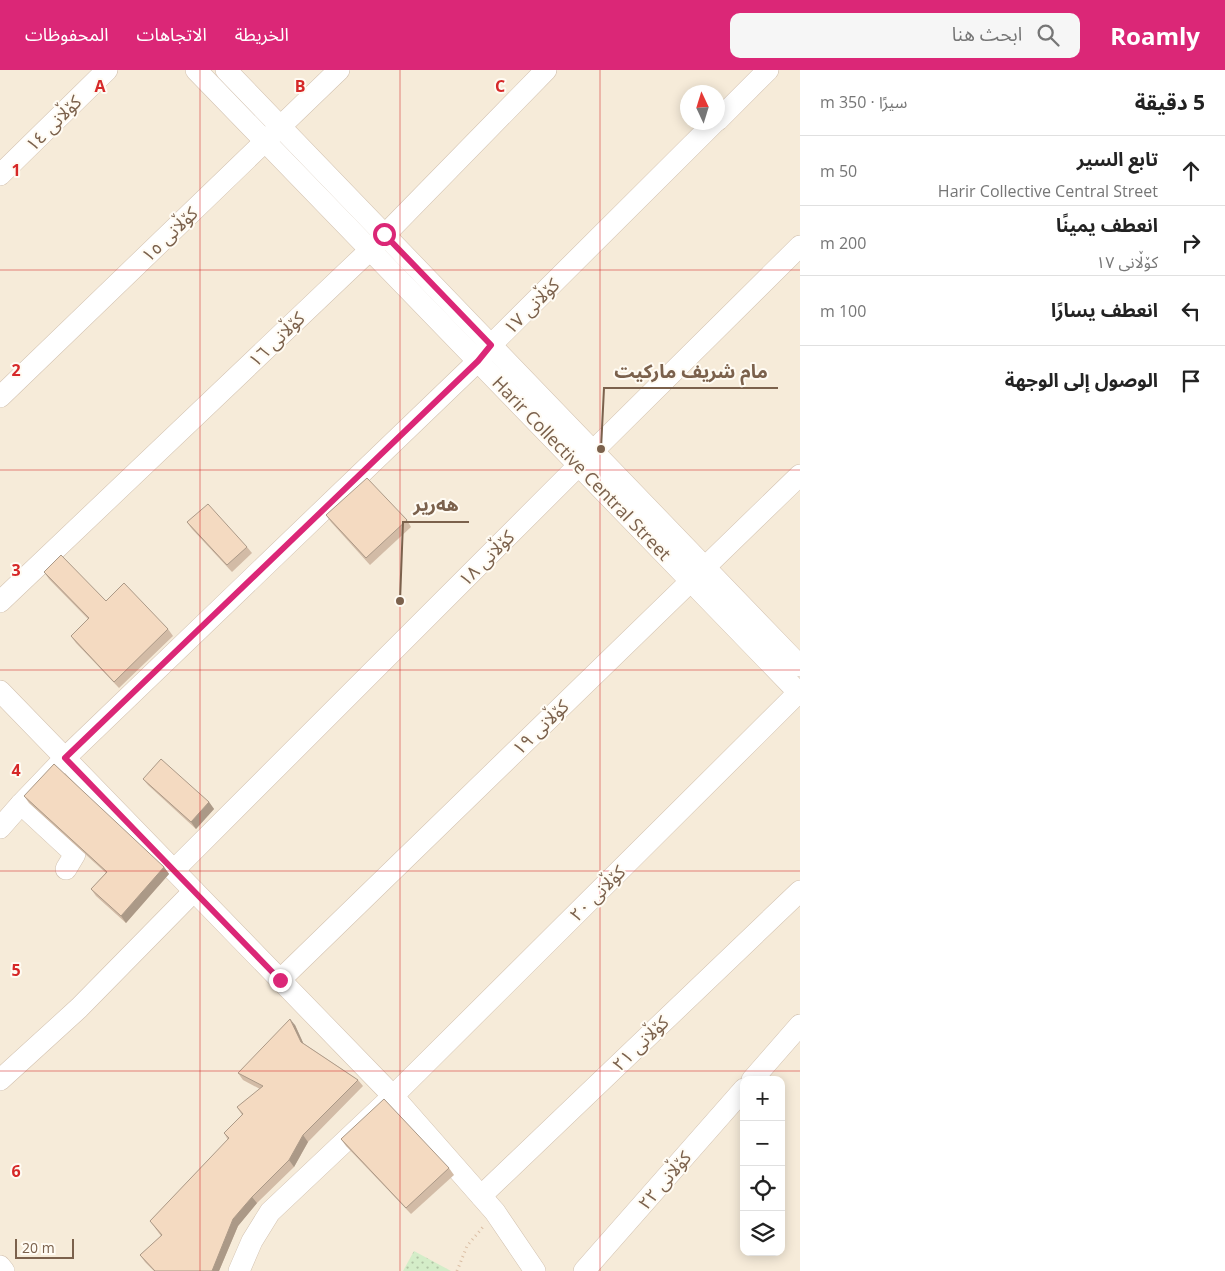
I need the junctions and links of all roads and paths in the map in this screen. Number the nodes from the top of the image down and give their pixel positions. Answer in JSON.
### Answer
{"nodes":[{"id":1,"x":106,"y":70,"type":"edge"},
{"id":2,"x":196,"y":70,"type":"edge"},
{"id":3,"x":226,"y":70,"type":"edge"},
{"id":4,"x":339,"y":70,"type":"edge"},
{"id":5,"x":546,"y":70,"type":"edge"},
{"id":6,"x":768,"y":70,"type":"edge"},
{"id":7,"x":725,"y":112,"type":"edge"},
{"id":8,"x":280,"y":126,"type":"junction"},
{"id":9,"x":707,"y":130,"type":"edge"},
{"id":10,"x":265,"y":141,"type":"junction"},
{"id":11,"x":0,"y":175,"type":"edge"},
{"id":12,"x":377,"y":242,"type":"junction"},
{"id":13,"x":800,"y":246,"type":"edge"},
{"id":14,"x":484,"y":353,"type":"junction"},
{"id":15,"x":0,"y":397,"type":"edge"},
{"id":16,"x":586,"y":458,"type":"junction"},
{"id":17,"x":800,"y":475,"type":"edge"},
{"id":18,"x":698,"y":574,"type":"junction"},
{"id":19,"x":0,"y":602,"type":"edge"},
{"id":20,"x":800,"y":666,"type":"edge"},
{"id":21,"x":0,"y":691,"type":"edge"},
{"id":22,"x":799,"y":692,"type":"edge"},
{"id":23,"x":65,"y":758,"type":"junction"},
{"id":24,"x":21,"y":804,"type":"junction"},
{"id":25,"x":0,"y":828,"type":"edge"},
{"id":26,"x":66,"y":869,"type":"dead end"},
{"id":27,"x":174,"y":870,"type":"junction"},
{"id":28,"x":800,"y":890,"type":"edge"},
{"id":29,"x":194,"y":891,"type":"junction"},
{"id":30,"x":280,"y":980,"type":"junction"},
{"id":31,"x":800,"y":1025,"type":"edge"},
{"id":32,"x":755,"y":1076,"type":"edge"},
{"id":33,"x":0,"y":1080,"type":"edge"},
{"id":34,"x":740,"y":1094,"type":"edge"},
{"id":35,"x":393,"y":1096,"type":"junction"},
{"id":36,"x":488,"y":1204,"type":"junction"},
{"id":37,"x":0,"y":1266,"type":"edge"},
{"id":38,"x":4,"y":1271,"type":"edge"},
{"id":39,"x":239,"y":1271,"type":"edge"},
{"id":40,"x":456,"y":1271,"type":"edge"},
{"id":41,"x":535,"y":1271,"type":"edge"},
{"id":42,"x":584,"y":1271,"type":"edge"}],
"edges":[{"from":1,"to":11,"type":"street","name":"کۆڵانی ١٤"},
{"from":2,"to":10,"type":"street","name":"Harir Collective Central Street"},
{"from":3,"to":8,"type":"street","name":"Harir Collective Central Street"},
{"from":4,"to":8,"type":"street","name":"کۆڵانی ١٥"},
{"from":5,"to":12,"type":"street","name":"کۆڵانی ١٦"},
{"from":6,"to":7,"type":"street","name":"کۆڵانی ١٧"},
{"from":8,"to":10,"type":"street","name":"کۆڵانی ١٥"},
{"from":8,"to":12,"type":"street","name":"Harir Collective Central Street"},
{"from":9,"to":14,"type":"street","name":"کۆڵانی ١٧"},
{"from":10,"to":12,"type":"street","name":"Harir Collective Central Street"},
{"from":10,"to":15,"type":"street","name":"کۆڵانی ١٥"},
{"from":12,"to":14,"type":"street","name":"Harir Collective Central Street"},
{"from":12,"to":19,"type":"street","name":"کۆڵانی ١٦"},
{"from":13,"to":16,"type":"street","name":"کۆڵانی ١٨"},
{"from":14,"to":16,"type":"street","name":"Harir Collective Central Street"},
{"from":14,"to":23,"type":"street","name":"کۆڵانی ١٧"},
{"from":16,"to":18,"type":"street","name":"Harir Collective Central Street"},
{"from":16,"to":27,"type":"street","name":"کۆڵانی ١٨"},
{"from":17,"to":18,"type":"street","name":"کۆڵانی ١٩"},
{"from":18,"to":20,"type":"street","name":"Harir Collective Central Street"},
{"from":18,"to":22,"type":"street","name":"Harir Collective Central Street"},
{"from":18,"to":30,"type":"street","name":"کۆڵانی ١٩"},
{"from":21,"to":23,"type":"street"},
{"from":22,"to":35,"type":"street","name":"کۆڵانی ٢٠"},
{"from":23,"to":24,"type":"street","name":"کۆڵانی ١٧"},
{"from":23,"to":27,"type":"street"},
{"from":24,"to":25,"type":"street","name":"کۆڵانی ١٧"},
{"from":24,"to":26,"type":"street"},
{"from":27,"to":29,"type":"street"},
{"from":28,"to":36,"type":"street","name":"کۆڵانی ٢١"},
{"from":29,"to":30,"type":"street"},
{"from":29,"to":33,"type":"street"},
{"from":30,"to":35,"type":"street"},
{"from":31,"to":32,"type":"street"},
{"from":34,"to":42,"type":"street","name":"کۆڵانی ٢٢"},
{"from":35,"to":36,"type":"street"},
{"from":35,"to":39,"type":"street","name":"کۆڵانی ٢٠"},
{"from":36,"to":40,"type":"path"},
{"from":36,"to":41,"type":"street"},
{"from":37,"to":38,"type":"street"}]}
